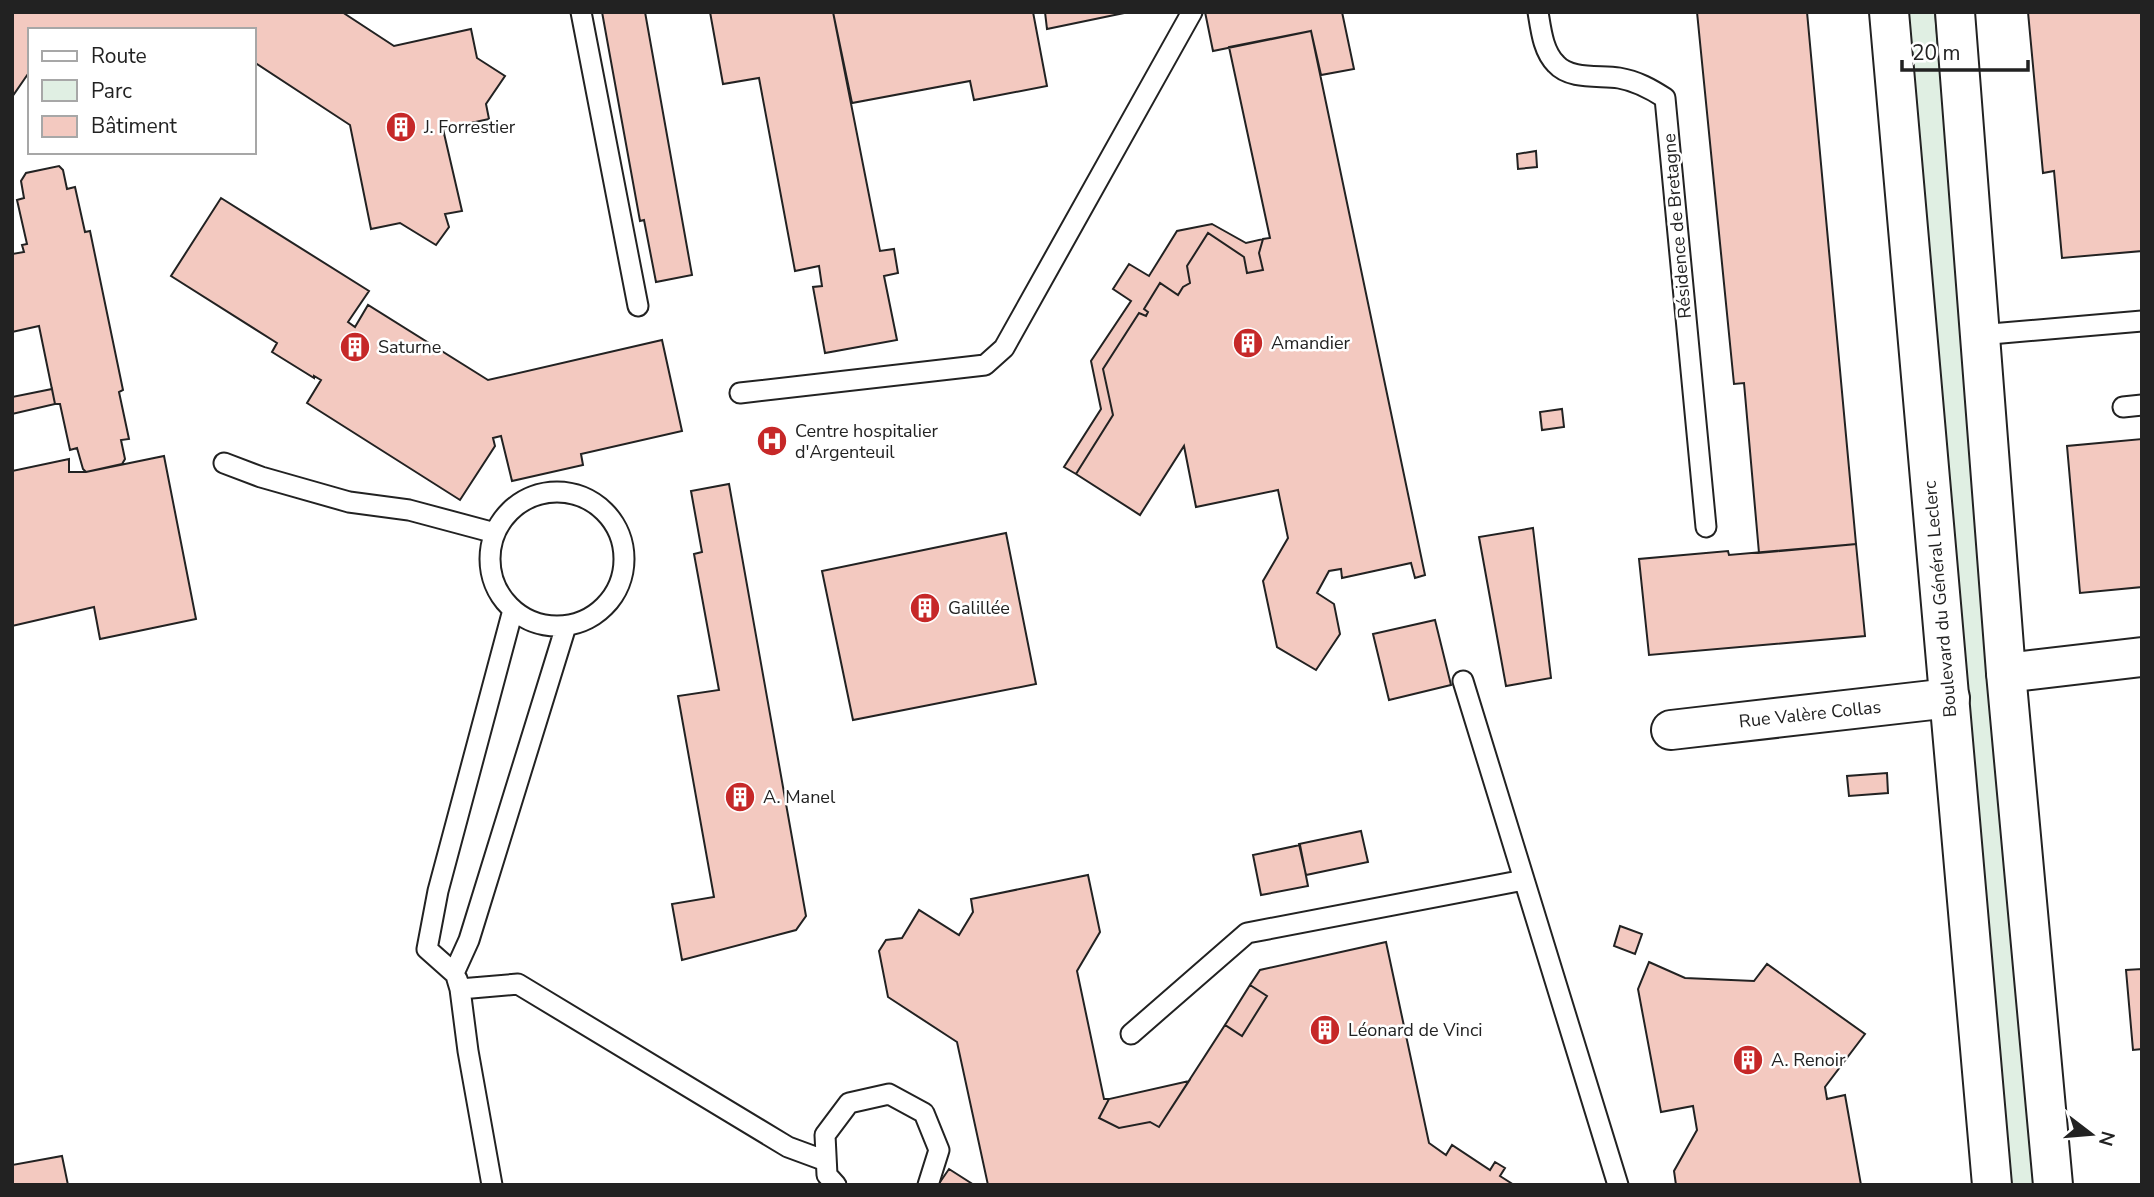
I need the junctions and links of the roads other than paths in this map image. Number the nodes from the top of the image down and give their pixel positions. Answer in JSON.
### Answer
{"nodes":[{"id":1,"x":581,"y":12,"type":"edge"},
{"id":2,"x":1192,"y":12,"type":"edge"},
{"id":3,"x":1538,"y":12,"type":"edge"},
{"id":4,"x":1889,"y":12,"type":"edge"},
{"id":5,"x":1955,"y":12,"type":"edge"},
{"id":6,"x":638,"y":306,"type":"dead end"},
{"id":7,"x":2142,"y":321,"type":"edge"},
{"id":8,"x":1979,"y":335,"type":"junction"},
{"id":9,"x":740,"y":393,"type":"dead end"},
{"id":10,"x":224,"y":463,"type":"dead end"},
{"id":11,"x":1706,"y":527,"type":"dead end"},
{"id":12,"x":495,"y":533,"type":"junction"},
{"id":13,"x":513,"y":610,"type":"junction"},
{"id":14,"x":566,"y":626,"type":"junction"},
{"id":15,"x":2142,"y":657,"type":"edge"},
{"id":16,"x":2006,"y":673,"type":"junction"},
{"id":17,"x":1464,"y":681,"type":"dead end"},
{"id":18,"x":1950,"y":698,"type":"junction"},
{"id":19,"x":1671,"y":730,"type":"dead end"},
{"id":20,"x":1524,"y":880,"type":"junction"},
{"id":21,"x":457,"y":981,"type":"junction"},
{"id":22,"x":1131,"y":1034,"type":"dead end"},
{"id":23,"x":826,"y":1161,"type":"junction"},
{"id":24,"x":492,"y":1185,"type":"edge"},
{"id":25,"x":836,"y":1185,"type":"edge"},
{"id":26,"x":928,"y":1185,"type":"edge"},
{"id":27,"x":1618,"y":1185,"type":"edge"},
{"id":28,"x":1992,"y":1185,"type":"edge"},
{"id":29,"x":2053,"y":1185,"type":"edge"}],
"edges":[{"from":1,"to":6,"type":"lane"},
{"from":2,"to":9,"type":"lane"},
{"from":3,"to":11,"type":"lane","name":"Résidence de Bretagne"},
{"from":4,"to":18,"type":"street","name":"Boulevard du Général Leclerc"},
{"from":5,"to":8,"type":"street"},
{"from":7,"to":8,"type":"lane"},
{"from":8,"to":16,"type":"street"},
{"from":10,"to":12,"type":"lane"},
{"from":12,"to":13,"type":"lane"},
{"from":12,"to":14,"type":"lane"},
{"from":13,"to":14,"type":"lane"},
{"from":13,"to":21,"type":"lane"},
{"from":14,"to":21,"type":"lane"},
{"from":15,"to":16,"type":"street"},
{"from":16,"to":29,"type":"street"},
{"from":17,"to":20,"type":"lane"},
{"from":18,"to":19,"type":"street","name":"Rue Valère Collas"},
{"from":18,"to":28,"type":"street","name":"Boulevard du Général Leclerc"},
{"from":20,"to":22,"type":"lane"},
{"from":20,"to":27,"type":"lane"},
{"from":21,"to":23,"type":"lane"},
{"from":21,"to":24,"type":"lane"},
{"from":23,"to":25,"type":"lane"},
{"from":23,"to":26,"type":"lane"}]}
